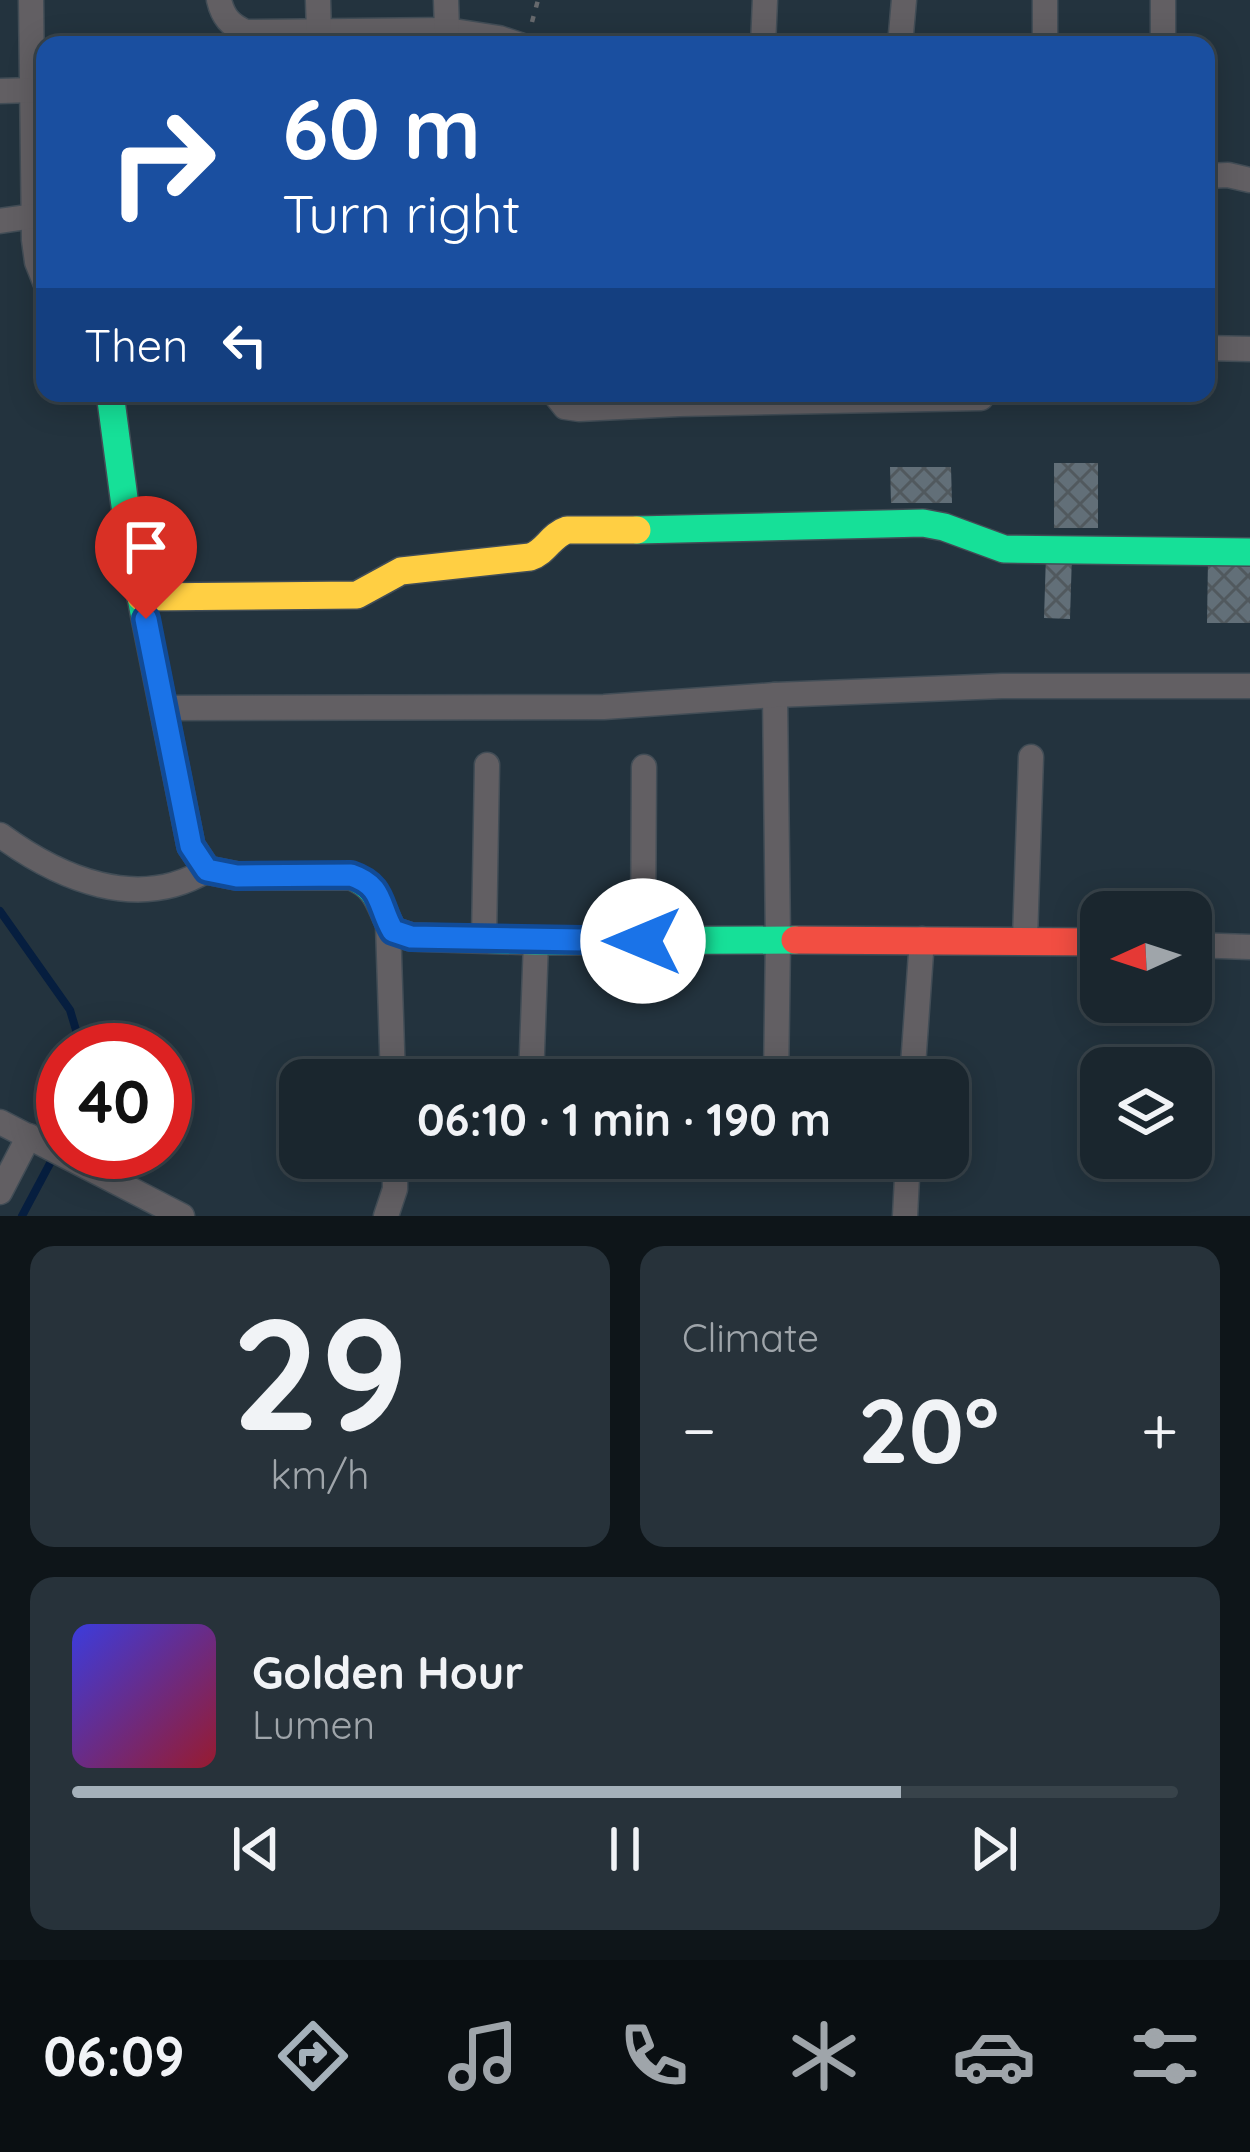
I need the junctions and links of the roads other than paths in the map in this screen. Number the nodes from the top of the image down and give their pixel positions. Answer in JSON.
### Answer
{"nodes":[{"id":1,"x":31,"y":0,"type":"edge"},
{"id":2,"x":219,"y":0,"type":"edge"},
{"id":3,"x":318,"y":0,"type":"edge"},
{"id":4,"x":446,"y":0,"type":"edge"},
{"id":5,"x":765,"y":0,"type":"edge"},
{"id":6,"x":904,"y":0,"type":"edge"},
{"id":7,"x":1045,"y":0,"type":"edge"},
{"id":8,"x":1163,"y":0,"type":"edge"},
{"id":9,"x":447,"y":30,"type":"junction"},
{"id":10,"x":231,"y":36,"type":"edge"},
{"id":11,"x":326,"y":36,"type":"edge"},
{"id":12,"x":487,"y":36,"type":"edge"},
{"id":13,"x":763,"y":36,"type":"edge"},
{"id":14,"x":901,"y":36,"type":"edge"},
{"id":15,"x":1045,"y":36,"type":"edge"},
{"id":16,"x":1162,"y":36,"type":"edge"},
{"id":17,"x":33,"y":90,"type":"junction"},
{"id":18,"x":0,"y":91,"type":"edge"},
{"id":19,"x":36,"y":123,"type":"edge"},
{"id":20,"x":1215,"y":176,"type":"edge"},
{"id":21,"x":1250,"y":179,"type":"edge"},
{"id":22,"x":36,"y":192,"type":"edge"},
{"id":23,"x":34,"y":216,"type":"junction"},
{"id":24,"x":0,"y":221,"type":"edge"},
{"id":25,"x":36,"y":229,"type":"edge"},
{"id":26,"x":1215,"y":348,"type":"edge"},
{"id":27,"x":1250,"y":349,"type":"edge"},
{"id":28,"x":111,"y":402,"type":"edge"},
{"id":29,"x":560,"y":402,"type":"edge"},
{"id":30,"x":780,"y":402,"type":"edge"},
{"id":31,"x":1250,"y":552,"type":"edge"},
{"id":32,"x":141,"y":597,"type":"junction"},
{"id":33,"x":1250,"y":686,"type":"edge"},
{"id":34,"x":775,"y":694,"type":"junction"},
{"id":35,"x":164,"y":708,"type":"junction"},
{"id":36,"x":1030,"y":757,"type":"dead end"},
{"id":37,"x":487,"y":765,"type":"dead end"},
{"id":38,"x":644,"y":767,"type":"dead end"},
{"id":39,"x":0,"y":835,"type":"edge"},
{"id":40,"x":207,"y":870,"type":"junction"},
{"id":41,"x":388,"y":924,"type":"junction"},
{"id":42,"x":484,"y":939,"type":"junction"},
{"id":43,"x":922,"y":939,"type":"junction"},
{"id":44,"x":1025,"y":939,"type":"junction"},
{"id":45,"x":778,"y":940,"type":"junction"},
{"id":46,"x":536,"y":941,"type":"junction"},
{"id":47,"x":643,"y":941,"type":"junction"},
{"id":48,"x":1080,"y":941,"type":"edge"},
{"id":49,"x":1212,"y":946,"type":"edge"},
{"id":50,"x":1250,"y":947,"type":"edge"},
{"id":51,"x":392,"y":1059,"type":"edge"},
{"id":52,"x":532,"y":1059,"type":"edge"},
{"id":53,"x":776,"y":1059,"type":"edge"},
{"id":54,"x":913,"y":1059,"type":"edge"},
{"id":55,"x":0,"y":1122,"type":"edge"},
{"id":56,"x":33,"y":1138,"type":"junction"},
{"id":57,"x":395,"y":1179,"type":"edge"},
{"id":58,"x":907,"y":1179,"type":"edge"},
{"id":59,"x":0,"y":1192,"type":"edge"},
{"id":60,"x":393,"y":1213,"type":"edge"},
{"id":61,"x":182,"y":1216,"type":"edge"},
{"id":62,"x":905,"y":1216,"type":"edge"}],
"edges":[{"from":1,"to":17,"type":"street"},
{"from":2,"to":10,"type":"street"},
{"from":3,"to":11,"type":"street"},
{"from":4,"to":9,"type":"street"},
{"from":5,"to":13,"type":"street"},
{"from":6,"to":14,"type":"street"},
{"from":7,"to":15,"type":"street"},
{"from":8,"to":16,"type":"street"},
{"from":9,"to":11,"type":"street"},
{"from":9,"to":12,"type":"street"},
{"from":10,"to":11,"type":"street"},
{"from":17,"to":18,"type":"street"},
{"from":17,"to":19,"type":"street"},
{"from":20,"to":21,"type":"street"},
{"from":22,"to":23,"type":"street"},
{"from":23,"to":24,"type":"street"},
{"from":23,"to":25,"type":"street"},
{"from":26,"to":27,"type":"street"},
{"from":28,"to":32,"type":"street"},
{"from":29,"to":30,"type":"street"},
{"from":31,"to":32,"type":"street"},
{"from":32,"to":35,"type":"street"},
{"from":33,"to":34,"type":"street"},
{"from":34,"to":35,"type":"street"},
{"from":34,"to":45,"type":"street"},
{"from":35,"to":40,"type":"street"},
{"from":36,"to":44,"type":"street"},
{"from":37,"to":42,"type":"street"},
{"from":38,"to":47,"type":"street"},
{"from":39,"to":40,"type":"street"},
{"from":40,"to":41,"type":"street"},
{"from":41,"to":42,"type":"street"},
{"from":41,"to":51,"type":"street"},
{"from":42,"to":46,"type":"street"},
{"from":43,"to":44,"type":"street"},
{"from":43,"to":45,"type":"street"},
{"from":43,"to":54,"type":"street"},
{"from":44,"to":48,"type":"street"},
{"from":45,"to":47,"type":"street"},
{"from":45,"to":53,"type":"street"},
{"from":46,"to":47,"type":"street"},
{"from":46,"to":52,"type":"street"},
{"from":49,"to":50,"type":"street"},
{"from":55,"to":56,"type":"street"},
{"from":56,"to":59,"type":"street"},
{"from":56,"to":61,"type":"street"},
{"from":57,"to":60,"type":"street"},
{"from":58,"to":62,"type":"street"}]}
